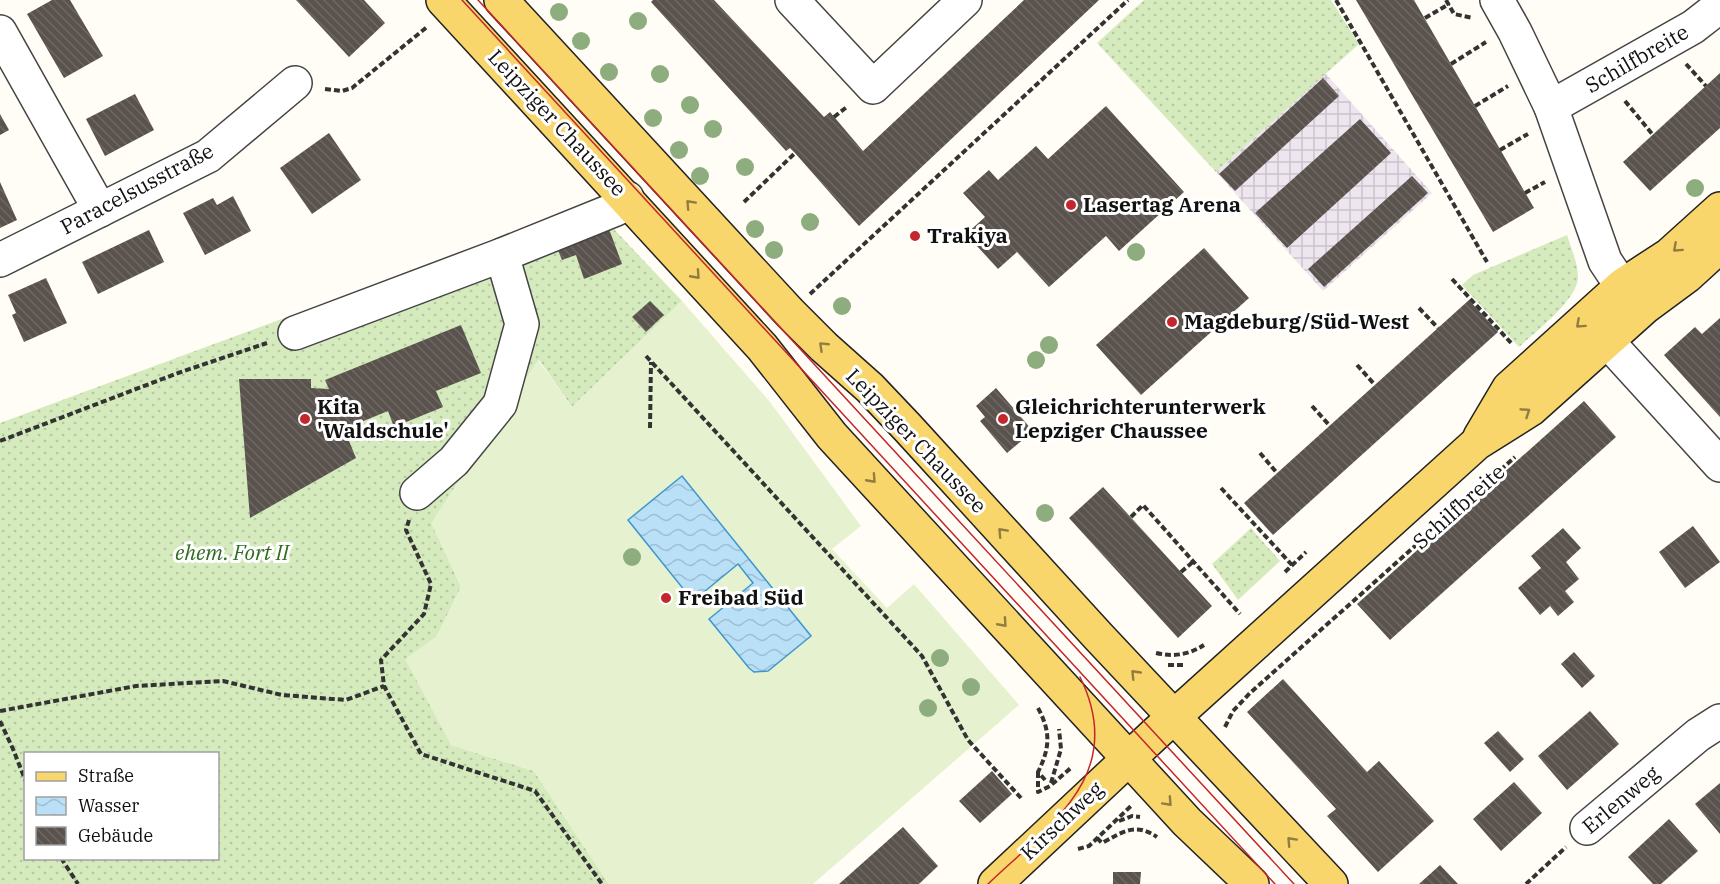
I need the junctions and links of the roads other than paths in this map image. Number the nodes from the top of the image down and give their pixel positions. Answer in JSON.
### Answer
{"nodes":[{"id":1,"x":501,"y":0,"type":"edge"},
{"id":2,"x":792,"y":0,"type":"edge"},
{"id":3,"x":965,"y":0,"type":"edge"},
{"id":4,"x":1497,"y":0,"type":"edge"},
{"id":5,"x":446,"y":4,"type":"edge"},
{"id":6,"x":1720,"y":6,"type":"edge"},
{"id":7,"x":0,"y":32,"type":"edge"},
{"id":8,"x":295,"y":83,"type":"road end"},
{"id":9,"x":1542,"y":119,"type":"junction"},
{"id":10,"x":627,"y":198,"type":"junction"},
{"id":11,"x":1720,"y":209,"type":"edge"},
{"id":12,"x":100,"y":210,"type":"junction"},
{"id":13,"x":1720,"y":246,"type":"edge"},
{"id":14,"x":502,"y":255,"type":"junction"},
{"id":15,"x":0,"y":260,"type":"edge"},
{"id":16,"x":1634,"y":296,"type":"junction"},
{"id":17,"x":295,"y":333,"type":"road end"},
{"id":18,"x":1607,"y":341,"type":"junction"},
{"id":19,"x":1477,"y":443,"type":"junction"},
{"id":20,"x":1720,"y":465,"type":"edge"},
{"id":21,"x":417,"y":493,"type":"road end"},
{"id":22,"x":1176,"y":716,"type":"junction"},
{"id":23,"x":1720,"y":722,"type":"edge"},
{"id":24,"x":1128,"y":759,"type":"junction"},
{"id":25,"x":1587,"y":828,"type":"road end"},
{"id":26,"x":995,"y":884,"type":"edge"},
{"id":27,"x":1252,"y":884,"type":"edge"},
{"id":28,"x":1331,"y":884,"type":"edge"}],
"edges":[{"from":22,"to":1,"type":"main road","name":"Leipziger Chaussee","one_way":true},
{"from":2,"to":3,"type":"street"},
{"from":4,"to":9,"type":"street"},
{"from":5,"to":10,"type":"main road","name":"Leipziger Chaussee"},
{"from":6,"to":9,"type":"street","name":"Schilfbreite"},
{"from":7,"to":12,"type":"street"},
{"from":8,"to":12,"type":"street","name":"Paracelsusstraße"},
{"from":9,"to":16,"type":"street"},
{"from":10,"to":14,"type":"street"},
{"from":10,"to":24,"type":"main road","name":"Leipziger Chaussee","one_way":true},
{"from":11,"to":16,"type":"main road","name":"Schilfbreite","one_way":true},
{"from":12,"to":15,"type":"street","name":"Paracelsusstraße"},
{"from":13,"to":16,"type":"main road","name":"Schilfbreite"},
{"from":14,"to":17,"type":"street"},
{"from":14,"to":21,"type":"street"},
{"from":16,"to":18,"type":"main road","name":"Schilfbreite"},
{"from":16,"to":19,"type":"main road","name":"Schilfbreite","one_way":true},
{"from":19,"to":18,"type":"main road","name":"Schilfbreite","one_way":true},
{"from":18,"to":20,"type":"street"},
{"from":19,"to":22,"type":"main road","name":"Schilfbreite"},
{"from":22,"to":24,"type":"main road","name":"Schilfbreite"},
{"from":28,"to":22,"type":"main road","name":"Leipziger Chaussee","one_way":true},
{"from":23,"to":25,"type":"street","name":"Erlenweg"},
{"from":24,"to":26,"type":"main road","name":"Kirschweg"},
{"from":24,"to":27,"type":"main road","name":"Leipziger Chaussee","one_way":true}]}
